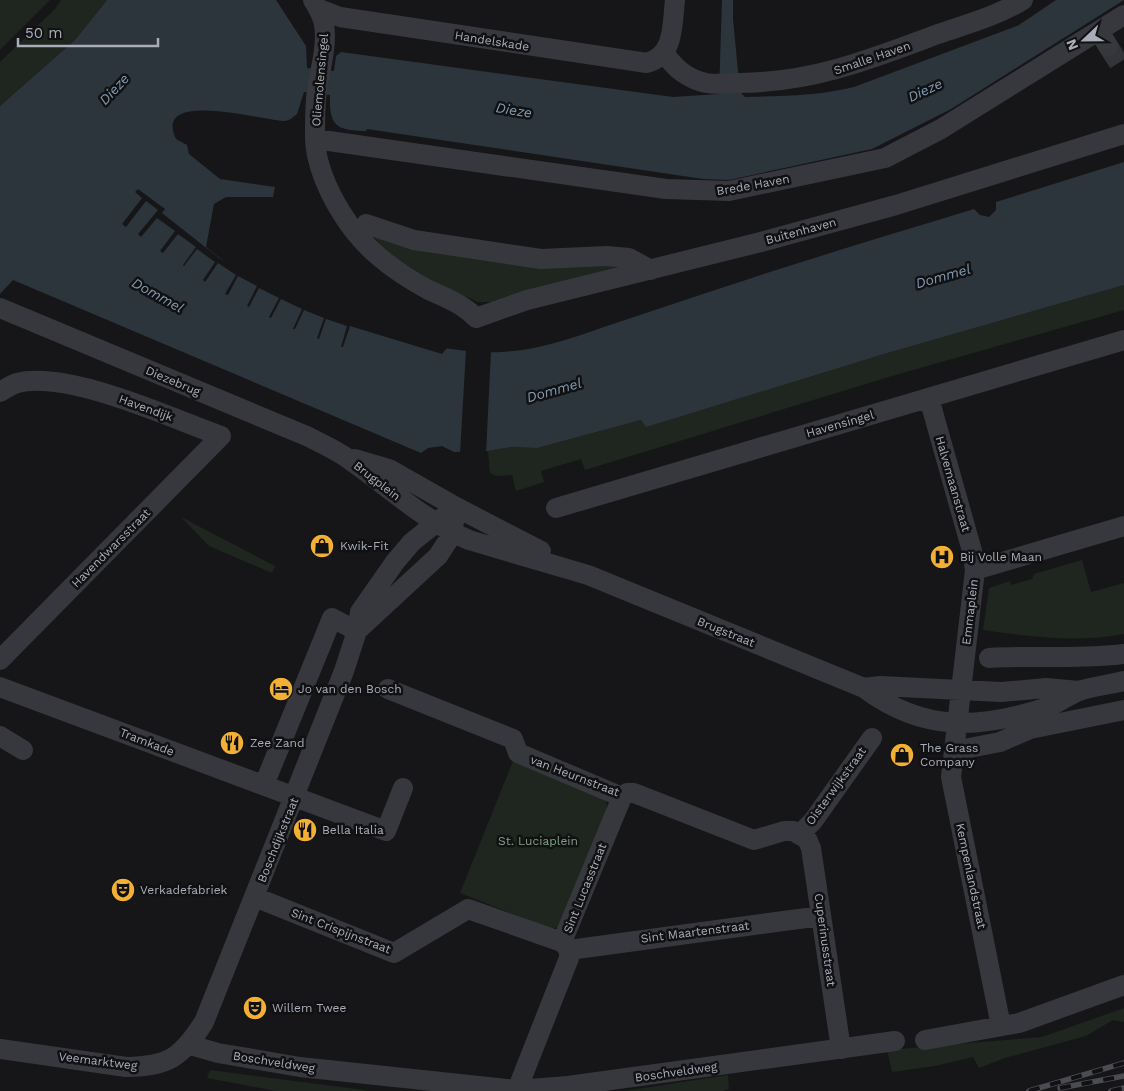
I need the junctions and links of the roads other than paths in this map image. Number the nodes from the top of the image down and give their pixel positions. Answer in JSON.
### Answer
{"nodes":[{"id":1,"x":676,"y":0,"type":"edge"},
{"id":2,"x":1023,"y":0,"type":"edge"},
{"id":3,"x":316,"y":4,"type":"edge"},
{"id":4,"x":1124,"y":15,"type":"edge"},
{"id":5,"x":664,"y":53,"type":"junction"},
{"id":6,"x":1124,"y":134,"type":"edge"},
{"id":7,"x":315,"y":139,"type":"junction"},
{"id":8,"x":366,"y":224,"type":"dead end"},
{"id":9,"x":651,"y":270,"type":"junction"},
{"id":10,"x":0,"y":308,"type":"edge"},
{"id":11,"x":476,"y":318,"type":"joint"},
{"id":12,"x":1124,"y":340,"type":"edge"},
{"id":13,"x":0,"y":392,"type":"edge"},
{"id":14,"x":929,"y":398,"type":"junction"},
{"id":15,"x":221,"y":436,"type":"joint"},
{"id":16,"x":346,"y":457,"type":"junction"},
{"id":17,"x":556,"y":508,"type":"dead end"},
{"id":18,"x":464,"y":511,"type":"junction"},
{"id":19,"x":434,"y":524,"type":"junction"},
{"id":20,"x":1124,"y":526,"type":"edge"},
{"id":21,"x":453,"y":533,"type":"junction"},
{"id":22,"x":521,"y":554,"type":"joint"},
{"id":23,"x":975,"y":570,"type":"junction"},
{"id":24,"x":588,"y":575,"type":"junction"},
{"id":25,"x":357,"y":631,"type":"junction"},
{"id":26,"x":1124,"y":654,"type":"edge"},
{"id":27,"x":988,"y":658,"type":"dead end"},
{"id":28,"x":0,"y":660,"type":"edge"},
{"id":29,"x":1124,"y":682,"type":"edge"},
{"id":30,"x":0,"y":687,"type":"edge"},
{"id":31,"x":864,"y":688,"type":"junction"},
{"id":32,"x":388,"y":689,"type":"dead end"},
{"id":33,"x":961,"y":690,"type":"junction"},
{"id":34,"x":1079,"y":691,"type":"junction"},
{"id":35,"x":1124,"y":710,"type":"edge"},
{"id":36,"x":957,"y":725,"type":"junction"},
{"id":37,"x":0,"y":736,"type":"edge"},
{"id":38,"x":872,"y":738,"type":"dead end"},
{"id":39,"x":23,"y":750,"type":"dead end"},
{"id":40,"x":954,"y":751,"type":"junction"},
{"id":41,"x":264,"y":785,"type":"junction"},
{"id":42,"x":403,"y":788,"type":"dead end"},
{"id":43,"x":296,"y":796,"type":"junction"},
{"id":44,"x":622,"y":797,"type":"junction"},
{"id":45,"x":800,"y":834,"type":"junction"},
{"id":46,"x":255,"y":897,"type":"junction"},
{"id":47,"x":821,"y":916,"type":"junction"},
{"id":48,"x":566,"y":946,"type":"junction"},
{"id":49,"x":1124,"y":985,"type":"edge"},
{"id":50,"x":1001,"y":1026,"type":"junction"},
{"id":51,"x":925,"y":1040,"type":"dead end"},
{"id":52,"x":895,"y":1041,"type":"dead end"},
{"id":53,"x":190,"y":1045,"type":"junction"},
{"id":54,"x":0,"y":1049,"type":"edge"},
{"id":55,"x":841,"y":1049,"type":"junction"},
{"id":56,"x":517,"y":1090,"type":"edge"}],
"edges":[{"from":1,"to":5,"type":"street"},
{"from":2,"to":5,"type":"street","name":"Smalle Haven"},
{"from":3,"to":5,"type":"street","name":"Handelskade"},
{"from":3,"to":7,"type":"street","name":"Oliemolensingel"},
{"from":4,"to":7,"type":"street","name":"Brede Haven"},
{"from":6,"to":9,"type":"street","name":"Buitenhaven"},
{"from":7,"to":11,"type":"street","name":"Oliemolensingel"},
{"from":8,"to":9,"type":"street"},
{"from":9,"to":11,"type":"street","name":"Buitenhaven"},
{"from":10,"to":16,"type":"street","name":"Diezebrug"},
{"from":12,"to":14,"type":"street","name":"Havensingel"},
{"from":13,"to":15,"type":"street","name":"Havendijk"},
{"from":14,"to":17,"type":"street","name":"Havensingel"},
{"from":14,"to":23,"type":"street","name":"Halvemaanstraat"},
{"from":15,"to":28,"type":"street","name":"Havendwarsstraat"},
{"from":16,"to":18,"type":"street","name":"Brugplein"},
{"from":16,"to":19,"type":"street","name":"Brugplein"},
{"from":18,"to":19,"type":"street"},
{"from":18,"to":21,"type":"street"},
{"from":18,"to":24,"type":"street","name":"Brugstraat"},
{"from":19,"to":21,"type":"street","name":"Brugplein"},
{"from":19,"to":25,"type":"street","name":"Boschdijkstraat"},
{"from":20,"to":23,"type":"street","name":"Emmaplein"},
{"from":21,"to":22,"type":"street","name":"Brugplein"},
{"from":21,"to":25,"type":"street","name":"Boschdijkstraat"},
{"from":22,"to":24,"type":"street","name":"Brugstraat"},
{"from":23,"to":33,"type":"street","name":"Emmaplein"},
{"from":24,"to":31,"type":"street","name":"Brugstraat"},
{"from":25,"to":41,"type":"street"},
{"from":25,"to":43,"type":"street","name":"Boschdijkstraat"},
{"from":26,"to":27,"type":"street"},
{"from":29,"to":34,"type":"street"},
{"from":30,"to":41,"type":"street","name":"Tramkade"},
{"from":31,"to":33,"type":"street"},
{"from":31,"to":36,"type":"street"},
{"from":32,"to":44,"type":"street","name":"van Heurnstraat"},
{"from":33,"to":34,"type":"street"},
{"from":33,"to":36,"type":"street","name":"Emmaplein"},
{"from":34,"to":36,"type":"street"},
{"from":35,"to":40,"type":"street"},
{"from":36,"to":40,"type":"street","name":"Kempenlandstraat"},
{"from":37,"to":39,"type":"street"},
{"from":38,"to":45,"type":"street","name":"Oisterwijkstraat"},
{"from":40,"to":50,"type":"street","name":"Kempenlandstraat"},
{"from":41,"to":43,"type":"street","name":"Tramkade"},
{"from":42,"to":43,"type":"street","name":"Tramkade"},
{"from":43,"to":46,"type":"street","name":"Boschdijkstraat"},
{"from":44,"to":45,"type":"street","name":"van Heurnstraat"},
{"from":44,"to":48,"type":"street","name":"Sint Lucasstraat"},
{"from":45,"to":47,"type":"street","name":"Cuperinusstraat"},
{"from":46,"to":48,"type":"street","name":"Sint Crispijnstraat"},
{"from":46,"to":53,"type":"street","name":"Boschdijkstraat"},
{"from":47,"to":48,"type":"street","name":"Sint Maartenstraat"},
{"from":47,"to":55,"type":"street","name":"Cuperinusstraat"},
{"from":48,"to":56,"type":"street","name":"Sint Lucasstraat"},
{"from":49,"to":50,"type":"street"},
{"from":50,"to":51,"type":"street"},
{"from":52,"to":55,"type":"street","name":"Boschveldweg"},
{"from":53,"to":54,"type":"street","name":"Veemarktweg"},
{"from":53,"to":56,"type":"street","name":"Boschveldweg"},
{"from":55,"to":56,"type":"street","name":"Boschveldweg"}]}
